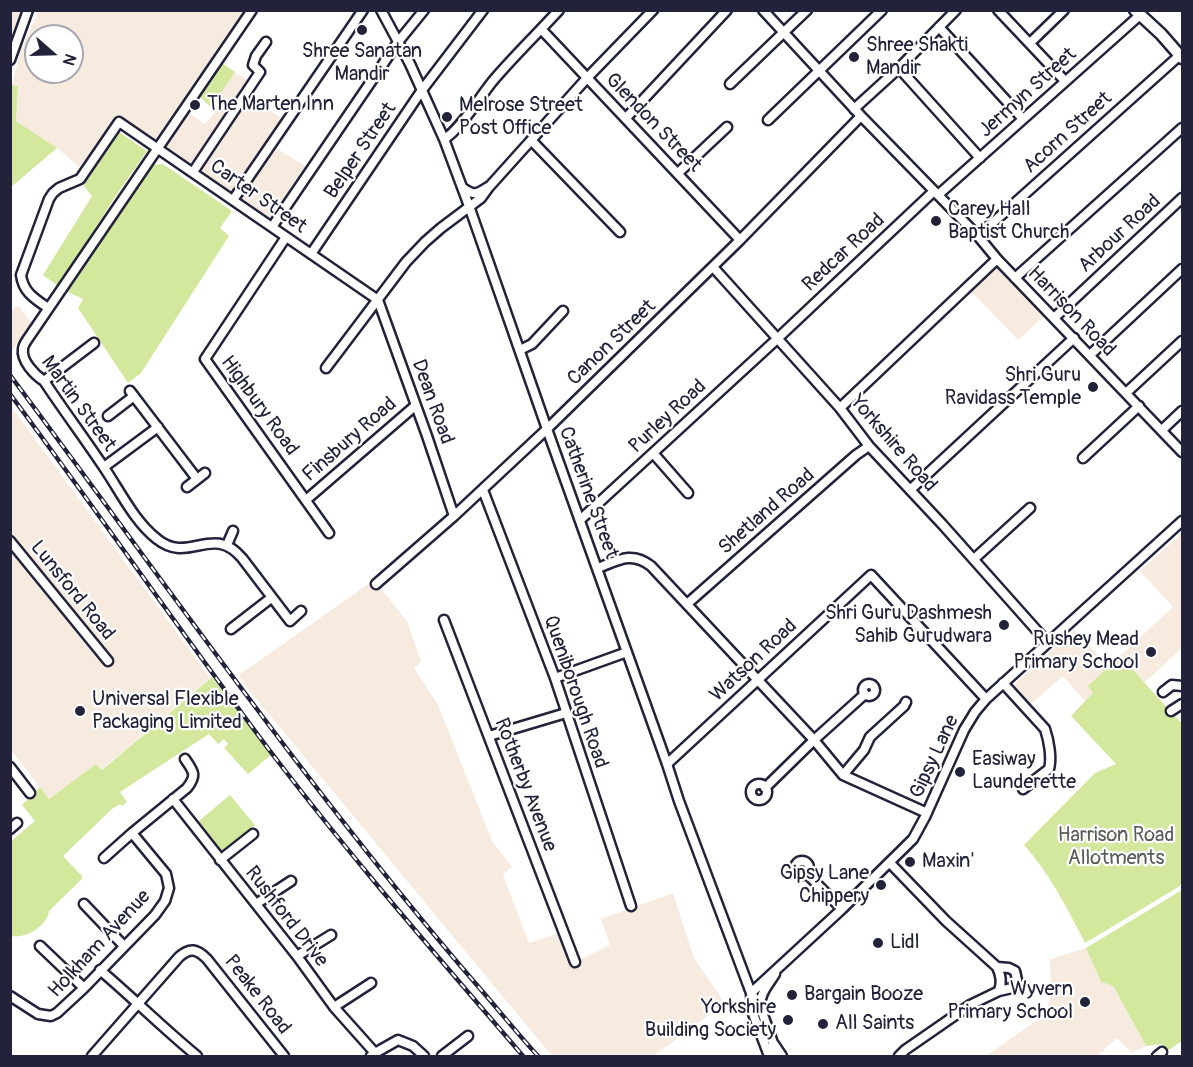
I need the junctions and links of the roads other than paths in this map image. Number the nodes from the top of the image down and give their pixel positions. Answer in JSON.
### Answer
{"nodes":[{"id":1,"x":28,"y":10,"type":"edge"},
{"id":2,"x":252,"y":10,"type":"edge"},
{"id":3,"x":363,"y":10,"type":"edge"},
{"id":4,"x":381,"y":10,"type":"edge"},
{"id":5,"x":424,"y":10,"type":"edge"},
{"id":6,"x":483,"y":10,"type":"edge"},
{"id":7,"x":560,"y":10,"type":"edge"},
{"id":8,"x":653,"y":10,"type":"edge"},
{"id":9,"x":727,"y":10,"type":"edge"},
{"id":10,"x":763,"y":10,"type":"edge"},
{"id":11,"x":807,"y":10,"type":"edge"},
{"id":12,"x":882,"y":10,"type":"edge"},
{"id":13,"x":956,"y":10,"type":"edge"},
{"id":14,"x":998,"y":10,"type":"edge"},
{"id":15,"x":1064,"y":10,"type":"edge"},
{"id":16,"x":1138,"y":13,"type":"edge"},
{"id":17,"x":939,"y":27,"type":"junction"},
{"id":18,"x":542,"y":30,"type":"junction"},
{"id":19,"x":784,"y":33,"type":"junction"},
{"id":20,"x":266,"y":42,"type":"dead end"},
{"id":21,"x":398,"y":42,"type":"junction"},
{"id":22,"x":1030,"y":43,"type":"junction"},
{"id":23,"x":1181,"y":56,"type":"edge"},
{"id":24,"x":10,"y":60,"type":"edge"},
{"id":25,"x":899,"y":68,"type":"junction"},
{"id":26,"x":819,"y":71,"type":"junction"},
{"id":27,"x":587,"y":78,"type":"junction"},
{"id":28,"x":1065,"y":81,"type":"junction"},
{"id":29,"x":730,"y":84,"type":"dead end"},
{"id":30,"x":422,"y":90,"type":"junction"},
{"id":31,"x":854,"y":108,"type":"junction"},
{"id":32,"x":861,"y":116,"type":"junction"},
{"id":33,"x":626,"y":118,"type":"junction"},
{"id":34,"x":1023,"y":119,"type":"junction"},
{"id":35,"x":768,"y":120,"type":"dead end"},
{"id":36,"x":727,"y":127,"type":"dead end"},
{"id":37,"x":1182,"y":129,"type":"edge"},
{"id":38,"x":444,"y":139,"type":"junction"},
{"id":39,"x":531,"y":140,"type":"junction"},
{"id":40,"x":157,"y":148,"type":"junction"},
{"id":41,"x":980,"y":158,"type":"junction"},
{"id":42,"x":193,"y":172,"type":"junction"},
{"id":43,"x":678,"y":173,"type":"junction"},
{"id":44,"x":489,"y":187,"type":"junction"},
{"id":45,"x":462,"y":188,"type":"junction"},
{"id":46,"x":936,"y":193,"type":"junction"},
{"id":47,"x":1182,"y":198,"type":"edge"},
{"id":48,"x":233,"y":200,"type":"junction"},
{"id":49,"x":469,"y":206,"type":"junction"},
{"id":50,"x":272,"y":227,"type":"junction"},
{"id":51,"x":620,"y":232,"type":"dead end"},
{"id":52,"x":286,"y":237,"type":"junction"},
{"id":53,"x":978,"y":237,"type":"junction"},
{"id":54,"x":740,"y":240,"type":"junction"},
{"id":55,"x":311,"y":254,"type":"junction"},
{"id":56,"x":997,"y":259,"type":"junction"},
{"id":57,"x":713,"y":267,"type":"junction"},
{"id":58,"x":1182,"y":269,"type":"edge"},
{"id":59,"x":1015,"y":278,"type":"junction"},
{"id":60,"x":378,"y":300,"type":"junction"},
{"id":61,"x":48,"y":308,"type":"junction"},
{"id":62,"x":563,"y":312,"type":"dead end"},
{"id":63,"x":1054,"y":318,"type":"junction"},
{"id":64,"x":1074,"y":338,"type":"junction"},
{"id":65,"x":777,"y":339,"type":"junction"},
{"id":66,"x":1182,"y":340,"type":"edge"},
{"id":67,"x":94,"y":343,"type":"dead end"},
{"id":68,"x":520,"y":350,"type":"junction"},
{"id":69,"x":1090,"y":355,"type":"junction"},
{"id":70,"x":326,"y":369,"type":"dead end"},
{"id":71,"x":44,"y":381,"type":"junction"},
{"id":72,"x":1126,"y":393,"type":"junction"},
{"id":73,"x":416,"y":406,"type":"junction"},
{"id":74,"x":1139,"y":406,"type":"junction"},
{"id":75,"x":840,"y":408,"type":"junction"},
{"id":76,"x":1182,"y":411,"type":"edge"},
{"id":77,"x":108,"y":416,"type":"dead end"},
{"id":78,"x":158,"y":427,"type":"junction"},
{"id":79,"x":547,"y":429,"type":"junction"},
{"id":80,"x":1162,"y":430,"type":"junction"},
{"id":81,"x":869,"y":446,"type":"junction"},
{"id":82,"x":1182,"y":452,"type":"edge"},
{"id":83,"x":653,"y":453,"type":"junction"},
{"id":84,"x":1083,"y":458,"type":"dead end"},
{"id":85,"x":104,"y":467,"type":"junction"},
{"id":86,"x":205,"y":473,"type":"dead end"},
{"id":87,"x":196,"y":479,"type":"junction"},
{"id":88,"x":187,"y":487,"type":"dead end"},
{"id":89,"x":483,"y":490,"type":"junction"},
{"id":90,"x":910,"y":490,"type":"junction"},
{"id":91,"x":688,"y":493,"type":"dead end"},
{"id":92,"x":306,"y":500,"type":"junction"},
{"id":93,"x":1030,"y":508,"type":"dead end"},
{"id":94,"x":454,"y":516,"type":"junction"},
{"id":95,"x":580,"y":520,"type":"junction"},
{"id":96,"x":1182,"y":521,"type":"edge"},
{"id":97,"x":233,"y":531,"type":"dead end"},
{"id":98,"x":329,"y":533,"type":"dead end"},
{"id":99,"x":10,"y":541,"type":"edge"},
{"id":100,"x":227,"y":545,"type":"junction"},
{"id":101,"x":974,"y":560,"type":"junction"},
{"id":102,"x":598,"y":568,"type":"junction"},
{"id":103,"x":376,"y":584,"type":"dead end"},
{"id":104,"x":271,"y":598,"type":"junction"},
{"id":105,"x":687,"y":604,"type":"junction"},
{"id":106,"x":301,"y":611,"type":"dead end"},
{"id":107,"x":444,"y":620,"type":"dead end"},
{"id":108,"x":231,"y":628,"type":"dead end"},
{"id":109,"x":1048,"y":643,"type":"junction"},
{"id":110,"x":627,"y":652,"type":"junction"},
{"id":111,"x":108,"y":661,"type":"dead end"},
{"id":112,"x":555,"y":678,"type":"junction"},
{"id":113,"x":757,"y":680,"type":"junction"},
{"id":114,"x":1004,"y":683,"type":"junction"},
{"id":115,"x":1182,"y":686,"type":"edge"},
{"id":116,"x":1163,"y":692,"type":"dead end"},
{"id":117,"x":865,"y":694,"type":"dead end"},
{"id":118,"x":986,"y":699,"type":"junction"},
{"id":119,"x":906,"y":702,"type":"dead end"},
{"id":120,"x":1182,"y":704,"type":"edge"},
{"id":121,"x":1171,"y":711,"type":"dead end"},
{"id":122,"x":566,"y":713,"type":"junction"},
{"id":123,"x":489,"y":736,"type":"junction"},
{"id":124,"x":814,"y":740,"type":"junction"},
{"id":125,"x":185,"y":759,"type":"dead end"},
{"id":126,"x":667,"y":764,"type":"junction"},
{"id":127,"x":10,"y":767,"type":"edge"},
{"id":128,"x":843,"y":775,"type":"junction"},
{"id":129,"x":765,"y":788,"type":"dead end"},
{"id":130,"x":1023,"y":789,"type":"dead end"},
{"id":131,"x":30,"y":792,"type":"dead end"},
{"id":132,"x":173,"y":799,"type":"junction"},
{"id":133,"x":927,"y":813,"type":"junction"},
{"id":134,"x":132,"y":833,"type":"junction"},
{"id":135,"x":253,"y":834,"type":"dead end"},
{"id":136,"x":104,"y":858,"type":"dead end"},
{"id":137,"x":220,"y":860,"type":"junction"},
{"id":138,"x":890,"y":863,"type":"junction"},
{"id":139,"x":807,"y":874,"type":"dead end"},
{"id":140,"x":291,"y":881,"type":"dead end"},
{"id":141,"x":84,"y":904,"type":"dead end"},
{"id":142,"x":256,"y":904,"type":"junction"},
{"id":143,"x":631,"y":906,"type":"dead end"},
{"id":144,"x":842,"y":909,"type":"junction"},
{"id":145,"x":331,"y":935,"type":"dead end"},
{"id":146,"x":40,"y":946,"type":"dead end"},
{"id":147,"x":124,"y":946,"type":"junction"},
{"id":148,"x":297,"y":956,"type":"junction"},
{"id":149,"x":575,"y":962,"type":"dead end"},
{"id":150,"x":781,"y":966,"type":"junction"},
{"id":151,"x":997,"y":967,"type":"junction"},
{"id":152,"x":100,"y":970,"type":"junction"},
{"id":153,"x":742,"y":970,"type":"junction"},
{"id":154,"x":767,"y":977,"type":"junction"},
{"id":155,"x":372,"y":983,"type":"dead end"},
{"id":156,"x":84,"y":988,"type":"junction"},
{"id":157,"x":999,"y":991,"type":"junction"},
{"id":158,"x":751,"y":993,"type":"junction"},
{"id":159,"x":10,"y":996,"type":"edge"},
{"id":160,"x":138,"y":1002,"type":"junction"},
{"id":161,"x":760,"y":1006,"type":"junction"},
{"id":162,"x":334,"y":1007,"type":"junction"},
{"id":163,"x":468,"y":1036,"type":"dead end"},
{"id":164,"x":773,"y":1043,"type":"junction"},
{"id":165,"x":373,"y":1055,"type":"edge"},
{"id":166,"x":92,"y":1056,"type":"edge"},
{"id":167,"x":197,"y":1056,"type":"edge"},
{"id":168,"x":284,"y":1056,"type":"edge"},
{"id":169,"x":424,"y":1056,"type":"edge"},
{"id":170,"x":442,"y":1056,"type":"edge"},
{"id":171,"x":771,"y":1056,"type":"edge"},
{"id":172,"x":782,"y":1056,"type":"edge"},
{"id":173,"x":899,"y":1056,"type":"edge"}],
"edges":[{"from":1,"to":24,"type":"street"},
{"from":2,"to":40,"type":"street","name":"Martin Street"},
{"from":3,"to":48,"type":"street"},
{"from":4,"to":21,"type":"street","name":"Catherine Street"},
{"from":5,"to":21,"type":"street"},
{"from":6,"to":30,"type":"street","name":"Belper Street"},
{"from":7,"to":18,"type":"street"},
{"from":8,"to":27,"type":"street"},
{"from":9,"to":33,"type":"street"},
{"from":10,"to":19,"type":"street","name":"Harrison Road"},
{"from":11,"to":19,"type":"street"},
{"from":12,"to":26,"type":"street"},
{"from":13,"to":17,"type":"street"},
{"from":14,"to":22,"type":"street"},
{"from":15,"to":22,"type":"street"},
{"from":16,"to":23,"type":"main road"},
{"from":16,"to":28,"type":"street","name":"Jermyn Street"},
{"from":17,"to":25,"type":"street"},
{"from":17,"to":34,"type":"street"},
{"from":18,"to":27,"type":"street","name":"Glendon Street"},
{"from":18,"to":38,"type":"street"},
{"from":19,"to":26,"type":"street","name":"Harrison Road"},
{"from":19,"to":29,"type":"street"},
{"from":20,"to":42,"type":"street"},
{"from":21,"to":30,"type":"street","name":"Catherine Street"},
{"from":21,"to":50,"type":"street"},
{"from":22,"to":28,"type":"street"},
{"from":23,"to":53,"type":"street","name":"Acorn Street"},
{"from":25,"to":31,"type":"street"},
{"from":25,"to":41,"type":"street"},
{"from":26,"to":31,"type":"street","name":"Harrison Road"},
{"from":26,"to":35,"type":"street"},
{"from":27,"to":33,"type":"street","name":"Glendon Street"},
{"from":27,"to":39,"type":"street"},
{"from":28,"to":34,"type":"street","name":"Jermyn Street"},
{"from":30,"to":38,"type":"street","name":"Catherine Street"},
{"from":30,"to":55,"type":"street","name":"Belper Street"},
{"from":31,"to":32,"type":"street","name":"Harrison Road"},
{"from":32,"to":46,"type":"street","name":"Harrison Road"},
{"from":32,"to":54,"type":"street","name":"Canon Street"},
{"from":33,"to":43,"type":"street","name":"Glendon Street"},
{"from":34,"to":41,"type":"street","name":"Jermyn Street"},
{"from":36,"to":43,"type":"street"},
{"from":37,"to":59,"type":"street"},
{"from":38,"to":45,"type":"street","name":"Catherine Street"},
{"from":39,"to":44,"type":"street"},
{"from":39,"to":51,"type":"street"},
{"from":40,"to":42,"type":"street","name":"Carter Street"},
{"from":40,"to":61,"type":"street","name":"Martin Street"},
{"from":40,"to":61,"type":"street","name":"Carter Street"},
{"from":41,"to":46,"type":"street","name":"Jermyn Street"},
{"from":42,"to":48,"type":"street","name":"Carter Street"},
{"from":43,"to":54,"type":"street","name":"Glendon Street"},
{"from":44,"to":45,"type":"street"},
{"from":44,"to":49,"type":"street"},
{"from":45,"to":49,"type":"street","name":"Catherine Street"},
{"from":46,"to":53,"type":"street","name":"Harrison Road"},
{"from":46,"to":65,"type":"street","name":"Redcar Road"},
{"from":47,"to":63,"type":"street","name":"Arbour Road"},
{"from":48,"to":50,"type":"street","name":"Carter Street"},
{"from":49,"to":60,"type":"street"},
{"from":49,"to":68,"type":"street","name":"Catherine Street"},
{"from":50,"to":52,"type":"street","name":"Carter Street"},
{"from":52,"to":55,"type":"street","name":"Carter Street"},
{"from":52,"to":92,"type":"street","name":"Highbury Road"},
{"from":53,"to":56,"type":"street","name":"Harrison Road"},
{"from":54,"to":57,"type":"street","name":"Canon Street"},
{"from":55,"to":60,"type":"street","name":"Carter Street"},
{"from":56,"to":59,"type":"street","name":"Harrison Road"},
{"from":56,"to":75,"type":"street"},
{"from":57,"to":65,"type":"street","name":"Yorkshire Road"},
{"from":57,"to":79,"type":"street","name":"Canon Street"},
{"from":58,"to":69,"type":"street"},
{"from":59,"to":63,"type":"street","name":"Harrison Road"},
{"from":60,"to":70,"type":"street"},
{"from":60,"to":73,"type":"street","name":"Dean Road"},
{"from":61,"to":71,"type":"street","name":"Martin Street"},
{"from":62,"to":68,"type":"street"},
{"from":63,"to":64,"type":"street","name":"Harrison Road"},
{"from":64,"to":69,"type":"street","name":"Harrison Road"},
{"from":64,"to":90,"type":"street"},
{"from":65,"to":75,"type":"street","name":"Yorkshire Road"},
{"from":65,"to":83,"type":"street","name":"Purley Road"},
{"from":66,"to":72,"type":"street"},
{"from":67,"to":71,"type":"street"},
{"from":68,"to":79,"type":"street","name":"Catherine Street"},
{"from":69,"to":72,"type":"street","name":"Harrison Road"},
{"from":71,"to":85,"type":"street","name":"Martin Street"},
{"from":72,"to":74,"type":"street","name":"Harrison Road"},
{"from":73,"to":92,"type":"street","name":"Finsbury Road"},
{"from":73,"to":94,"type":"street","name":"Dean Road"},
{"from":74,"to":80,"type":"street","name":"Harrison Road"},
{"from":74,"to":84,"type":"street"},
{"from":75,"to":81,"type":"street","name":"Yorkshire Road"},
{"from":76,"to":80,"type":"street"},
{"from":77,"to":78,"type":"street"},
{"from":78,"to":85,"type":"street"},
{"from":78,"to":87,"type":"street"},
{"from":79,"to":89,"type":"street","name":"Canon Street"},
{"from":79,"to":95,"type":"street","name":"Catherine Street"},
{"from":80,"to":82,"type":"street","name":"Harrison Road"},
{"from":81,"to":90,"type":"street","name":"Yorkshire Road"},
{"from":81,"to":105,"type":"street","name":"Shetland Road"},
{"from":83,"to":91,"type":"street"},
{"from":83,"to":95,"type":"street","name":"Purley Road"},
{"from":85,"to":100,"type":"street","name":"Martin Street"},
{"from":86,"to":87,"type":"street"},
{"from":87,"to":88,"type":"street"},
{"from":89,"to":94,"type":"street","name":"Canon Street"},
{"from":89,"to":112,"type":"street","name":"Queniborough Road"},
{"from":90,"to":101,"type":"street","name":"Yorkshire Road"},
{"from":92,"to":98,"type":"street","name":"Highbury Road"},
{"from":93,"to":101,"type":"street"},
{"from":94,"to":103,"type":"street","name":"Canon Street"},
{"from":95,"to":102,"type":"street","name":"Catherine Street"},
{"from":96,"to":109,"type":"street","name":"Gipsy Lane"},
{"from":97,"to":100,"type":"street"},
{"from":99,"to":111,"type":"street","name":"Lunsford Road"},
{"from":100,"to":104,"type":"street"},
{"from":101,"to":109,"type":"street","name":"Yorkshire Road"},
{"from":102,"to":105,"type":"street"},
{"from":102,"to":110,"type":"street","name":"Catherine Street"},
{"from":104,"to":106,"type":"street"},
{"from":104,"to":108,"type":"street"},
{"from":105,"to":113,"type":"street"},
{"from":107,"to":123,"type":"street","name":"Rotherby Avenue"},
{"from":109,"to":114,"type":"street","name":"Gipsy Lane"},
{"from":110,"to":112,"type":"street"},
{"from":110,"to":126,"type":"street","name":"Catherine Street"},
{"from":112,"to":122,"type":"street","name":"Queniborough Road"},
{"from":113,"to":118,"type":"street","name":"Watson Road"},
{"from":113,"to":124,"type":"street"},
{"from":113,"to":126,"type":"street","name":"Watson Road"},
{"from":114,"to":118,"type":"street","name":"Gipsy Lane"},
{"from":114,"to":130,"type":"street"},
{"from":115,"to":116,"type":"street"},
{"from":117,"to":124,"type":"street"},
{"from":118,"to":133,"type":"street","name":"Gipsy Lane"},
{"from":119,"to":128,"type":"street"},
{"from":120,"to":121,"type":"street"},
{"from":122,"to":123,"type":"street"},
{"from":122,"to":143,"type":"street","name":"Queniborough Road"},
{"from":123,"to":149,"type":"street","name":"Rotherby Avenue"},
{"from":124,"to":128,"type":"street"},
{"from":124,"to":129,"type":"street"},
{"from":125,"to":132,"type":"street"},
{"from":126,"to":153,"type":"street","name":"Catherine Street"},
{"from":127,"to":131,"type":"street"},
{"from":128,"to":133,"type":"street"},
{"from":132,"to":134,"type":"street"},
{"from":132,"to":137,"type":"street","name":"Rushford Drive"},
{"from":133,"to":138,"type":"street","name":"Gipsy Lane"},
{"from":134,"to":136,"type":"street"},
{"from":134,"to":147,"type":"street","name":"Holkham Avenue"},
{"from":135,"to":137,"type":"street"},
{"from":137,"to":142,"type":"street","name":"Rushford Drive"},
{"from":138,"to":144,"type":"street","name":"Gipsy Lane"},
{"from":138,"to":151,"type":"street"},
{"from":139,"to":144,"type":"street"},
{"from":140,"to":142,"type":"street"},
{"from":141,"to":147,"type":"street"},
{"from":142,"to":148,"type":"street","name":"Rushford Drive"},
{"from":144,"to":150,"type":"street","name":"Gipsy Lane"},
{"from":145,"to":148,"type":"street"},
{"from":146,"to":156,"type":"street"},
{"from":147,"to":152,"type":"street","name":"Holkham Avenue"},
{"from":148,"to":162,"type":"street","name":"Rushford Drive"},
{"from":150,"to":154,"type":"street","name":"Gipsy Lane"},
{"from":150,"to":161,"type":"street","name":"Gipsy Lane"},
{"from":151,"to":157,"type":"street"},
{"from":151,"to":157,"type":"street"},
{"from":152,"to":156,"type":"street","name":"Holkham Avenue"},
{"from":152,"to":160,"type":"street"},
{"from":153,"to":154,"type":"street"},
{"from":153,"to":158,"type":"street","name":"Catherine Street"},
{"from":154,"to":158,"type":"street","name":"Gipsy Lane"},
{"from":155,"to":162,"type":"street"},
{"from":156,"to":159,"type":"street","name":"Holkham Avenue"},
{"from":157,"to":173,"type":"street"},
{"from":158,"to":161,"type":"street"},
{"from":158,"to":171,"type":"street"},
{"from":160,"to":166,"type":"street"},
{"from":160,"to":167,"type":"street"},
{"from":160,"to":168,"type":"street","name":"Peake Road"},
{"from":161,"to":164,"type":"street"},
{"from":162,"to":165,"type":"street","name":"Rushford Drive"},
{"from":163,"to":170,"type":"street"},
{"from":164,"to":171,"type":"street"},
{"from":164,"to":172,"type":"street"},
{"from":165,"to":169,"type":"street"}]}
